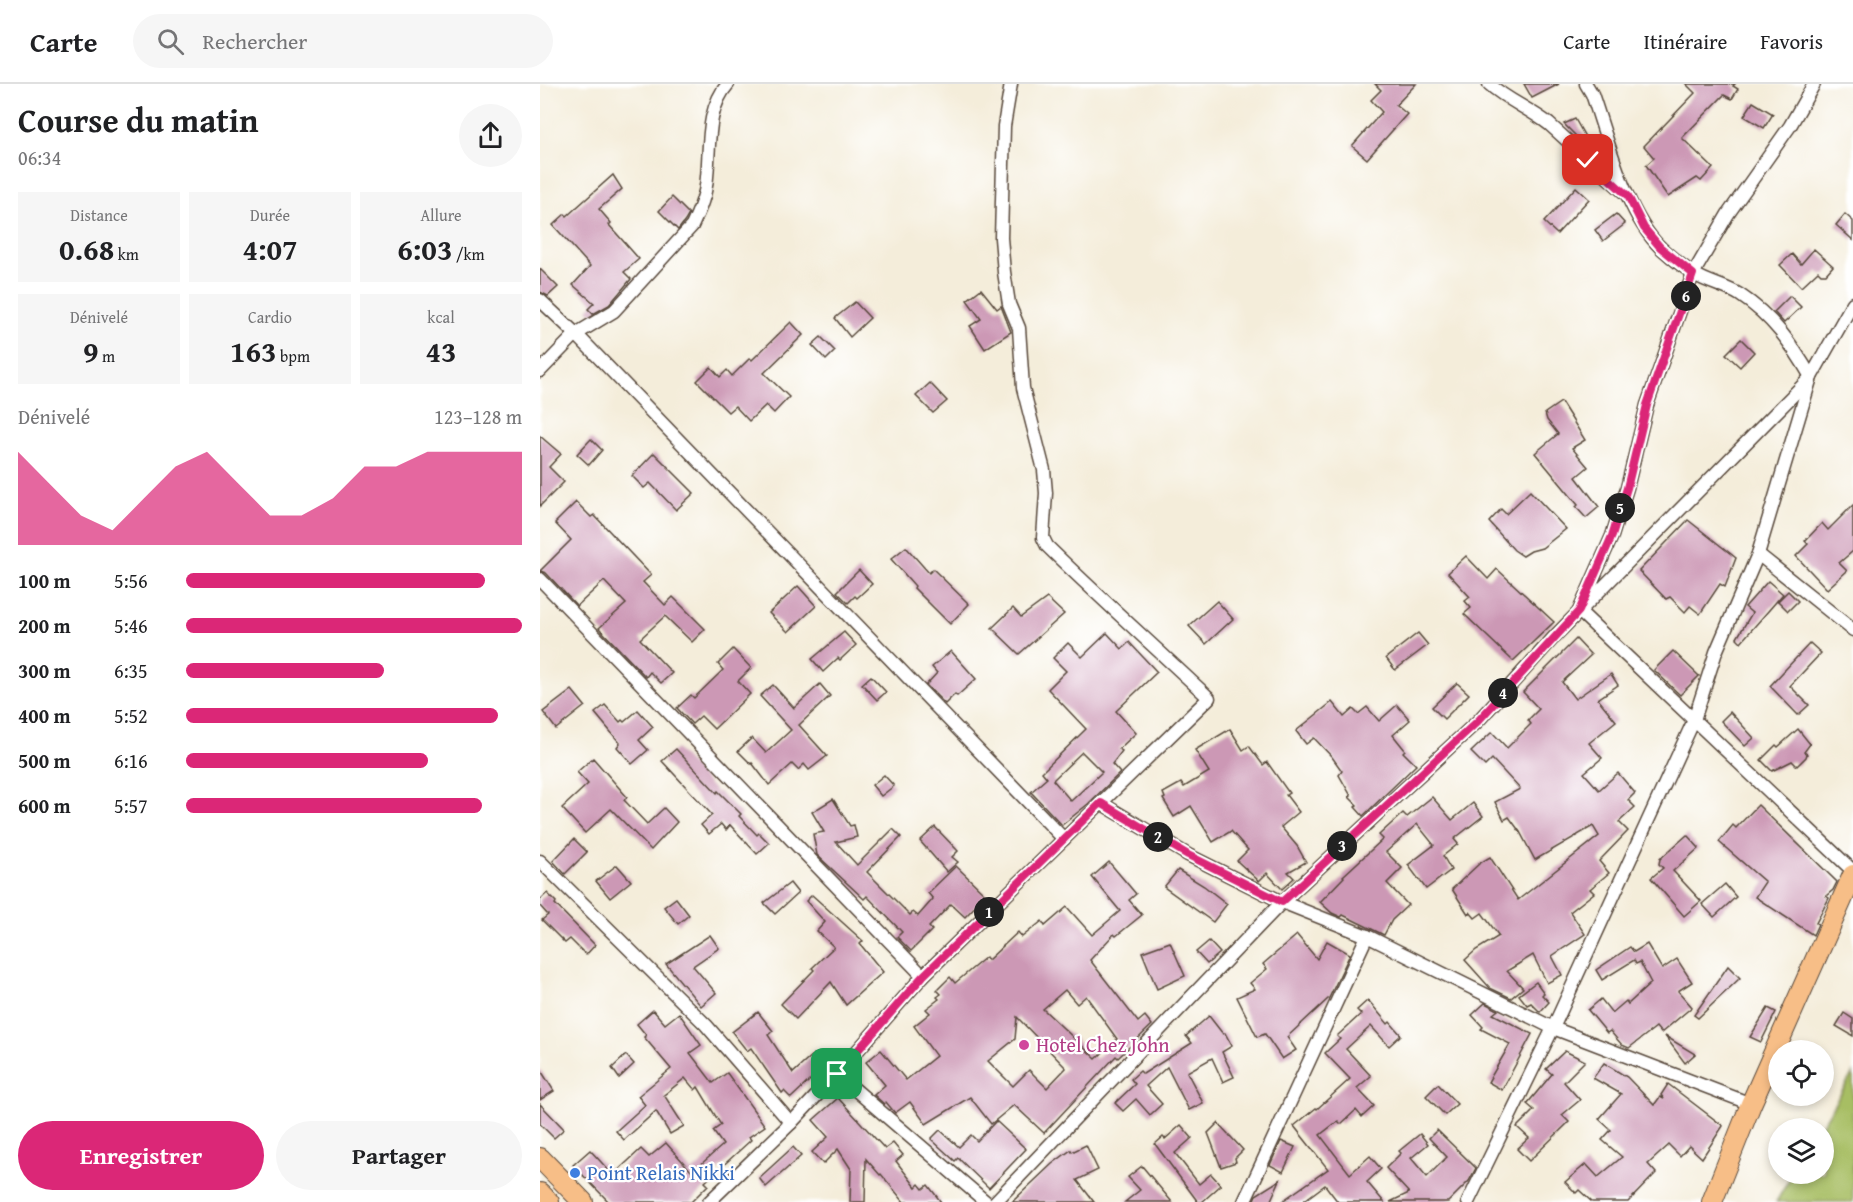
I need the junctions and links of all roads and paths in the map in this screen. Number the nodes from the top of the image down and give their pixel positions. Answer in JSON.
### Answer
{"nodes":[{"id":1,"x":1011,"y":84,"type":"edge"},
{"id":2,"x":1489,"y":84,"type":"edge"},
{"id":3,"x":1586,"y":84,"type":"edge"},
{"id":4,"x":1814,"y":84,"type":"edge"},
{"id":5,"x":722,"y":87,"type":"edge"},
{"id":6,"x":1628,"y":196,"type":"junction"},
{"id":7,"x":1693,"y":274,"type":"junction"},
{"id":8,"x":540,"y":300,"type":"edge"},
{"id":9,"x":1853,"y":303,"type":"edge"},
{"id":10,"x":576,"y":334,"type":"junction"},
{"id":11,"x":540,"y":371,"type":"edge"},
{"id":12,"x":1811,"y":377,"type":"junction"},
{"id":13,"x":1758,"y":554,"type":"junction"},
{"id":14,"x":540,"y":579,"type":"edge"},
{"id":15,"x":1579,"y":611,"type":"junction"},
{"id":16,"x":1853,"y":630,"type":"edge"},
{"id":17,"x":1694,"y":720,"type":"junction"},
{"id":18,"x":1101,"y":803,"type":"junction"},
{"id":19,"x":1064,"y":839,"type":"junction"},
{"id":20,"x":540,"y":861,"type":"edge"},
{"id":21,"x":1853,"y":871,"type":"edge"},
{"id":22,"x":1853,"y":875,"type":"edge"},
{"id":23,"x":1282,"y":902,"type":"junction"},
{"id":24,"x":1367,"y":936,"type":"junction"},
{"id":25,"x":923,"y":976,"type":"junction"},
{"id":26,"x":1553,"y":1028,"type":"junction"},
{"id":27,"x":837,"y":1074,"type":"junction"},
{"id":28,"x":1751,"y":1104,"type":"junction"},
{"id":29,"x":791,"y":1123,"type":"junction"},
{"id":30,"x":540,"y":1158,"type":"edge"},
{"id":31,"x":540,"y":1193,"type":"edge"},
{"id":32,"x":549,"y":1202,"type":"edge"},
{"id":33,"x":583,"y":1202,"type":"edge"},
{"id":34,"x":709,"y":1202,"type":"edge"},
{"id":35,"x":986,"y":1202,"type":"edge"},
{"id":36,"x":995,"y":1202,"type":"edge"},
{"id":37,"x":1244,"y":1202,"type":"edge"},
{"id":38,"x":1468,"y":1202,"type":"edge"},
{"id":39,"x":1712,"y":1202,"type":"edge"}],
"edges":[{"from":1,"to":18,"type":"street"},
{"from":2,"to":6,"type":"street"},
{"from":3,"to":6,"type":"street"},
{"from":4,"to":7,"type":"street"},
{"from":5,"to":10,"type":"street"},
{"from":6,"to":7,"type":"street"},
{"from":7,"to":12,"type":"street"},
{"from":7,"to":15,"type":"street"},
{"from":8,"to":10,"type":"street"},
{"from":9,"to":12,"type":"street"},
{"from":10,"to":11,"type":"street"},
{"from":10,"to":19,"type":"street"},
{"from":12,"to":13,"type":"street"},
{"from":12,"to":15,"type":"street"},
{"from":13,"to":16,"type":"street"},
{"from":13,"to":17,"type":"street"},
{"from":14,"to":25,"type":"street"},
{"from":15,"to":17,"type":"street"},
{"from":15,"to":23,"type":"street"},
{"from":17,"to":21,"type":"street"},
{"from":17,"to":26,"type":"street"},
{"from":18,"to":19,"type":"street"},
{"from":18,"to":23,"type":"street"},
{"from":19,"to":25,"type":"street"},
{"from":20,"to":29,"type":"street"},
{"from":22,"to":28,"type":"main road"},
{"from":23,"to":24,"type":"street"},
{"from":23,"to":36,"type":"street"},
{"from":24,"to":26,"type":"street"},
{"from":24,"to":37,"type":"street"},
{"from":25,"to":27,"type":"street"},
{"from":26,"to":28,"type":"street"},
{"from":26,"to":38,"type":"street"},
{"from":27,"to":29,"type":"street"},
{"from":27,"to":35,"type":"street"},
{"from":28,"to":39,"type":"main road"},
{"from":29,"to":34,"type":"street"},
{"from":30,"to":33,"type":"main road"},
{"from":31,"to":32,"type":"main road"}]}
